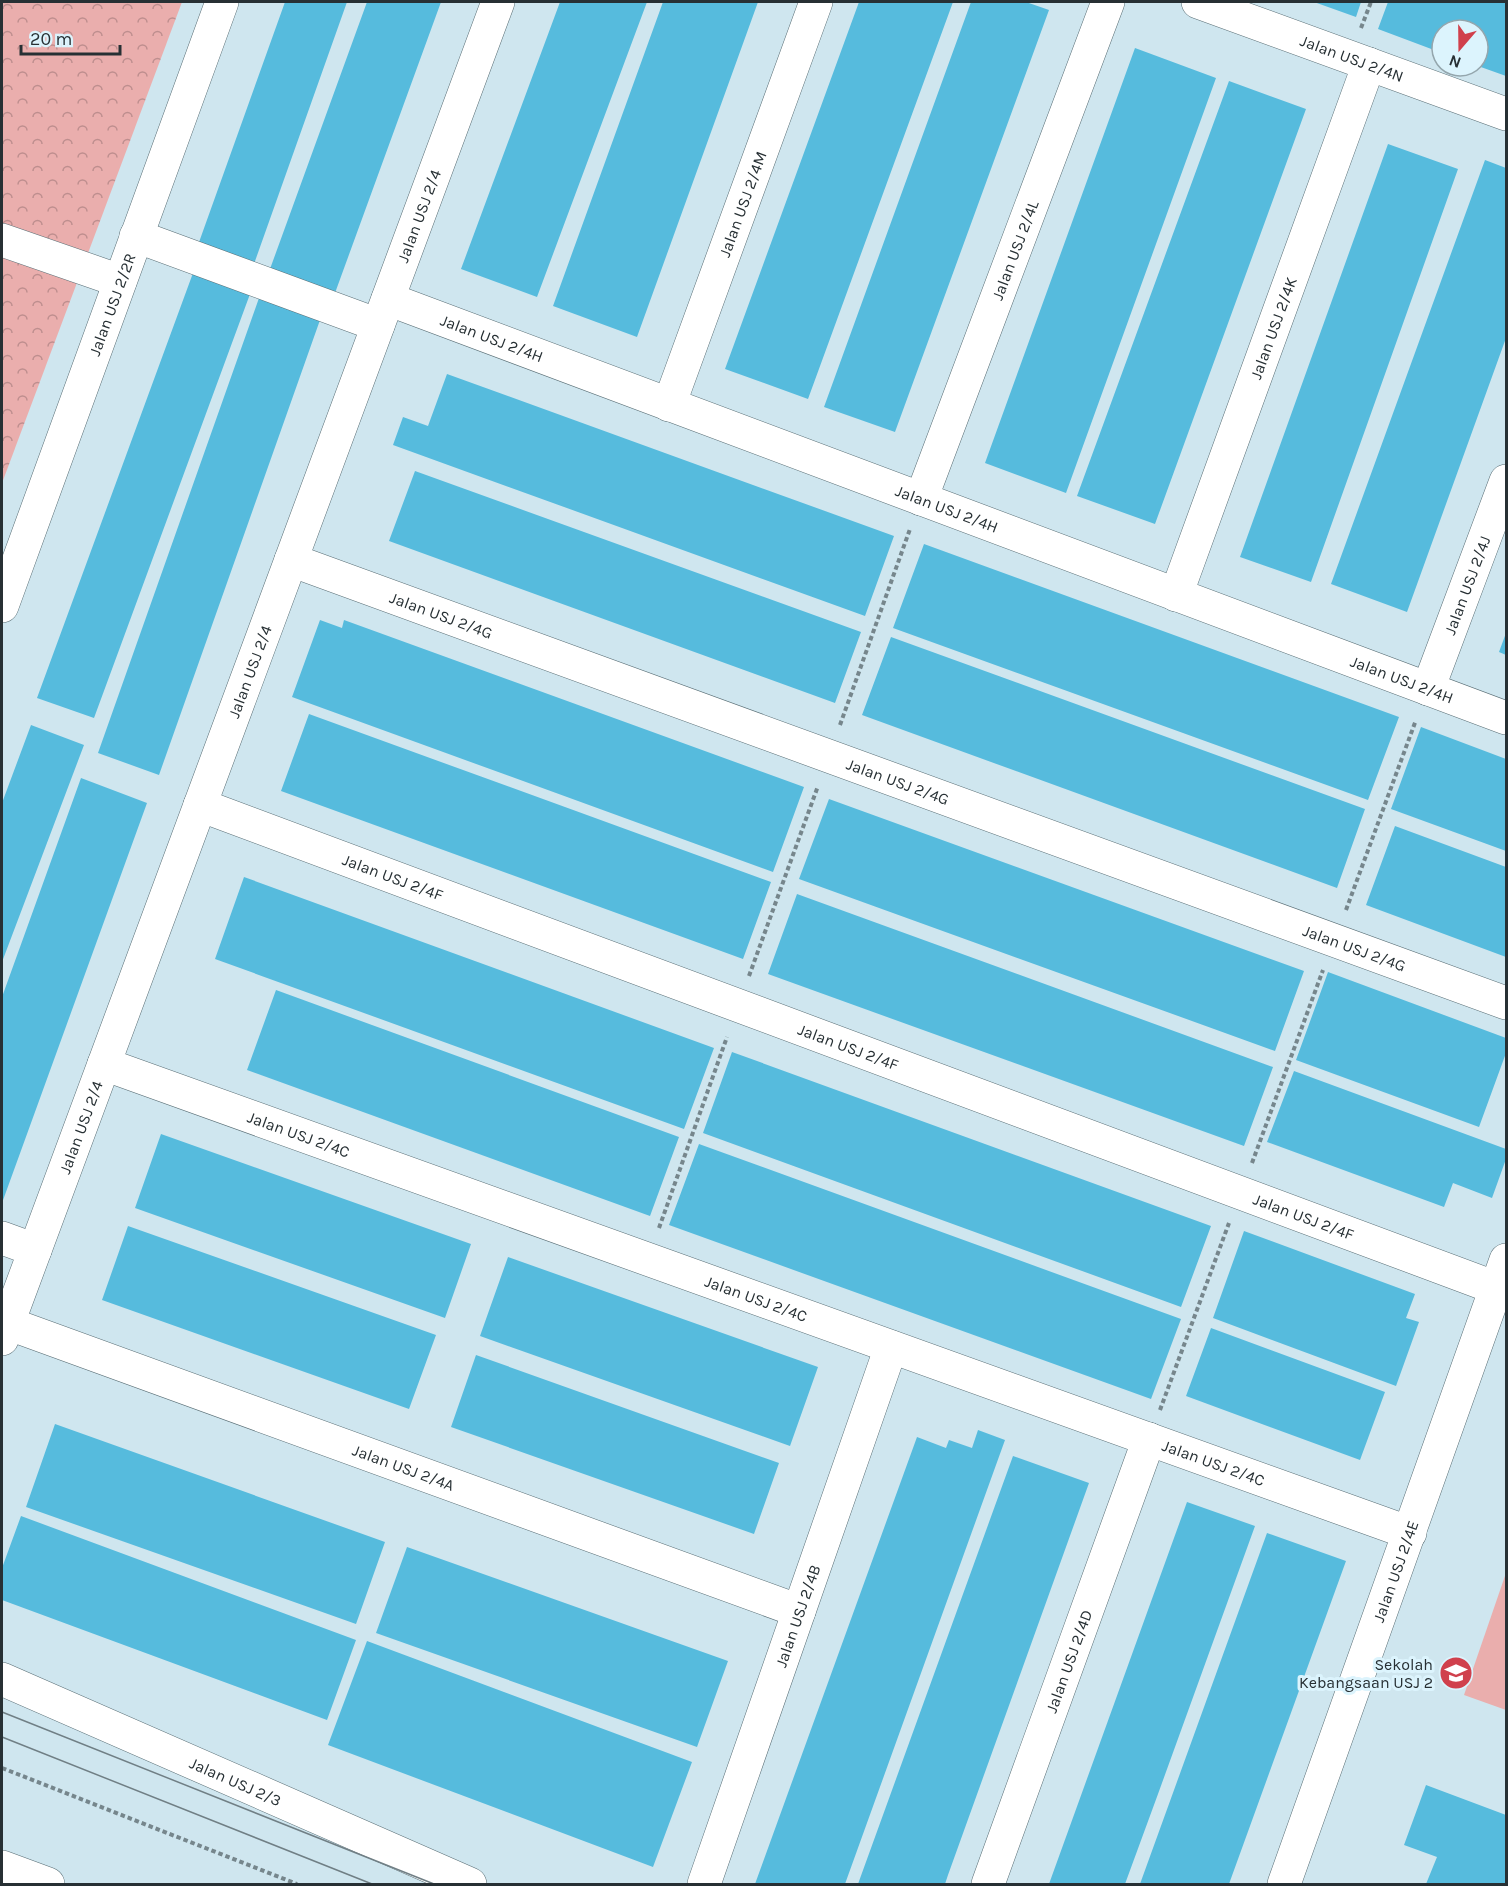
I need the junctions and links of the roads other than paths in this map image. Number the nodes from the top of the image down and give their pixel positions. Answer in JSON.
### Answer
{"nodes":[{"id":1,"x":222,"y":2,"type":"edge"},
{"id":2,"x":498,"y":2,"type":"edge"},
{"id":3,"x":816,"y":2,"type":"edge"},
{"id":4,"x":1108,"y":2,"type":"edge"},
{"id":5,"x":1198,"y":2,"type":"edge"},
{"id":6,"x":1369,"y":64,"type":"junction"},
{"id":7,"x":1506,"y":114,"type":"edge"},
{"id":8,"x":136,"y":236,"type":"junction"},
{"id":9,"x":2,"y":240,"type":"edge"},
{"id":10,"x":120,"y":281,"type":"junction"},
{"id":11,"x":383,"y":312,"type":"junction"},
{"id":12,"x":669,"y":405,"type":"junction"},
{"id":13,"x":1506,"y":481,"type":"edge"},
{"id":14,"x":921,"y":499,"type":"junction"},
{"id":15,"x":291,"y":560,"type":"junction"},
{"id":16,"x":1176,"y":595,"type":"junction"},
{"id":17,"x":2,"y":606,"type":"edge"},
{"id":18,"x":1428,"y":689,"type":"junction"},
{"id":19,"x":1506,"y":718,"type":"edge"},
{"id":20,"x":200,"y":805,"type":"junction"},
{"id":21,"x":1506,"y":1003,"type":"edge"},
{"id":22,"x":104,"y":1064,"type":"junction"},
{"id":23,"x":2,"y":1238,"type":"edge"},
{"id":24,"x":34,"y":1250,"type":"junction"},
{"id":25,"x":1501,"y":1274,"type":"edge"},
{"id":26,"x":4,"y":1331,"type":"edge"},
{"id":27,"x":891,"y":1347,"type":"junction"},
{"id":28,"x":1149,"y":1439,"type":"junction"},
{"id":29,"x":1410,"y":1533,"type":"junction"},
{"id":30,"x":800,"y":1611,"type":"junction"},
{"id":31,"x":2,"y":1679,"type":"edge"},
{"id":32,"x":2,"y":1867,"type":"edge"},
{"id":33,"x":48,"y":1884,"type":"edge"},
{"id":34,"x":471,"y":1884,"type":"edge"},
{"id":35,"x":704,"y":1884,"type":"edge"},
{"id":36,"x":988,"y":1884,"type":"edge"},
{"id":37,"x":1284,"y":1884,"type":"edge"}],
"edges":[{"from":1,"to":8,"type":"main road","name":"Jalan USJ 2/2R"},
{"from":2,"to":11,"type":"main road","name":"Jalan USJ 2/4"},
{"from":3,"to":12,"type":"main road","name":"Jalan USJ 2/4M"},
{"from":4,"to":14,"type":"main road","name":"Jalan USJ 2/4L"},
{"from":5,"to":6,"type":"main road","name":"Jalan USJ 2/4N"},
{"from":6,"to":7,"type":"main road","name":"Jalan USJ 2/4N"},
{"from":6,"to":16,"type":"main road","name":"Jalan USJ 2/4K"},
{"from":8,"to":10,"type":"main road","name":"Jalan USJ 2/2R"},
{"from":8,"to":11,"type":"main road","name":"Jalan USJ 2/4H"},
{"from":9,"to":10,"type":"main road"},
{"from":10,"to":17,"type":"main road","name":"Jalan USJ 2/2R"},
{"from":11,"to":12,"type":"main road","name":"Jalan USJ 2/4H"},
{"from":11,"to":15,"type":"main road","name":"Jalan USJ 2/4"},
{"from":12,"to":14,"type":"main road","name":"Jalan USJ 2/4H"},
{"from":13,"to":18,"type":"main road","name":"Jalan USJ 2/4J"},
{"from":14,"to":16,"type":"main road","name":"Jalan USJ 2/4H"},
{"from":15,"to":20,"type":"main road","name":"Jalan USJ 2/4"},
{"from":15,"to":21,"type":"main road","name":"Jalan USJ 2/4G"},
{"from":16,"to":18,"type":"main road","name":"Jalan USJ 2/4H"},
{"from":18,"to":19,"type":"main road","name":"Jalan USJ 2/4H"},
{"from":20,"to":22,"type":"main road","name":"Jalan USJ 2/4"},
{"from":20,"to":25,"type":"main road","name":"Jalan USJ 2/4F"},
{"from":22,"to":24,"type":"main road","name":"Jalan USJ 2/4"},
{"from":22,"to":27,"type":"main road","name":"Jalan USJ 2/4C"},
{"from":23,"to":24,"type":"main road"},
{"from":24,"to":26,"type":"main road","name":"Jalan USJ 2/4"},
{"from":25,"to":29,"type":"main road","name":"Jalan USJ 2/4E"},
{"from":26,"to":30,"type":"main road","name":"Jalan USJ 2/4A"},
{"from":27,"to":28,"type":"main road","name":"Jalan USJ 2/4C"},
{"from":27,"to":30,"type":"main road","name":"Jalan USJ 2/4B"},
{"from":28,"to":29,"type":"main road","name":"Jalan USJ 2/4C"},
{"from":28,"to":36,"type":"main road","name":"Jalan USJ 2/4D"},
{"from":29,"to":37,"type":"main road","name":"Jalan USJ 2/4E"},
{"from":30,"to":35,"type":"main road","name":"Jalan USJ 2/4B"},
{"from":31,"to":34,"type":"main road","name":"Jalan USJ 2/3"},
{"from":32,"to":33,"type":"main road"}]}
